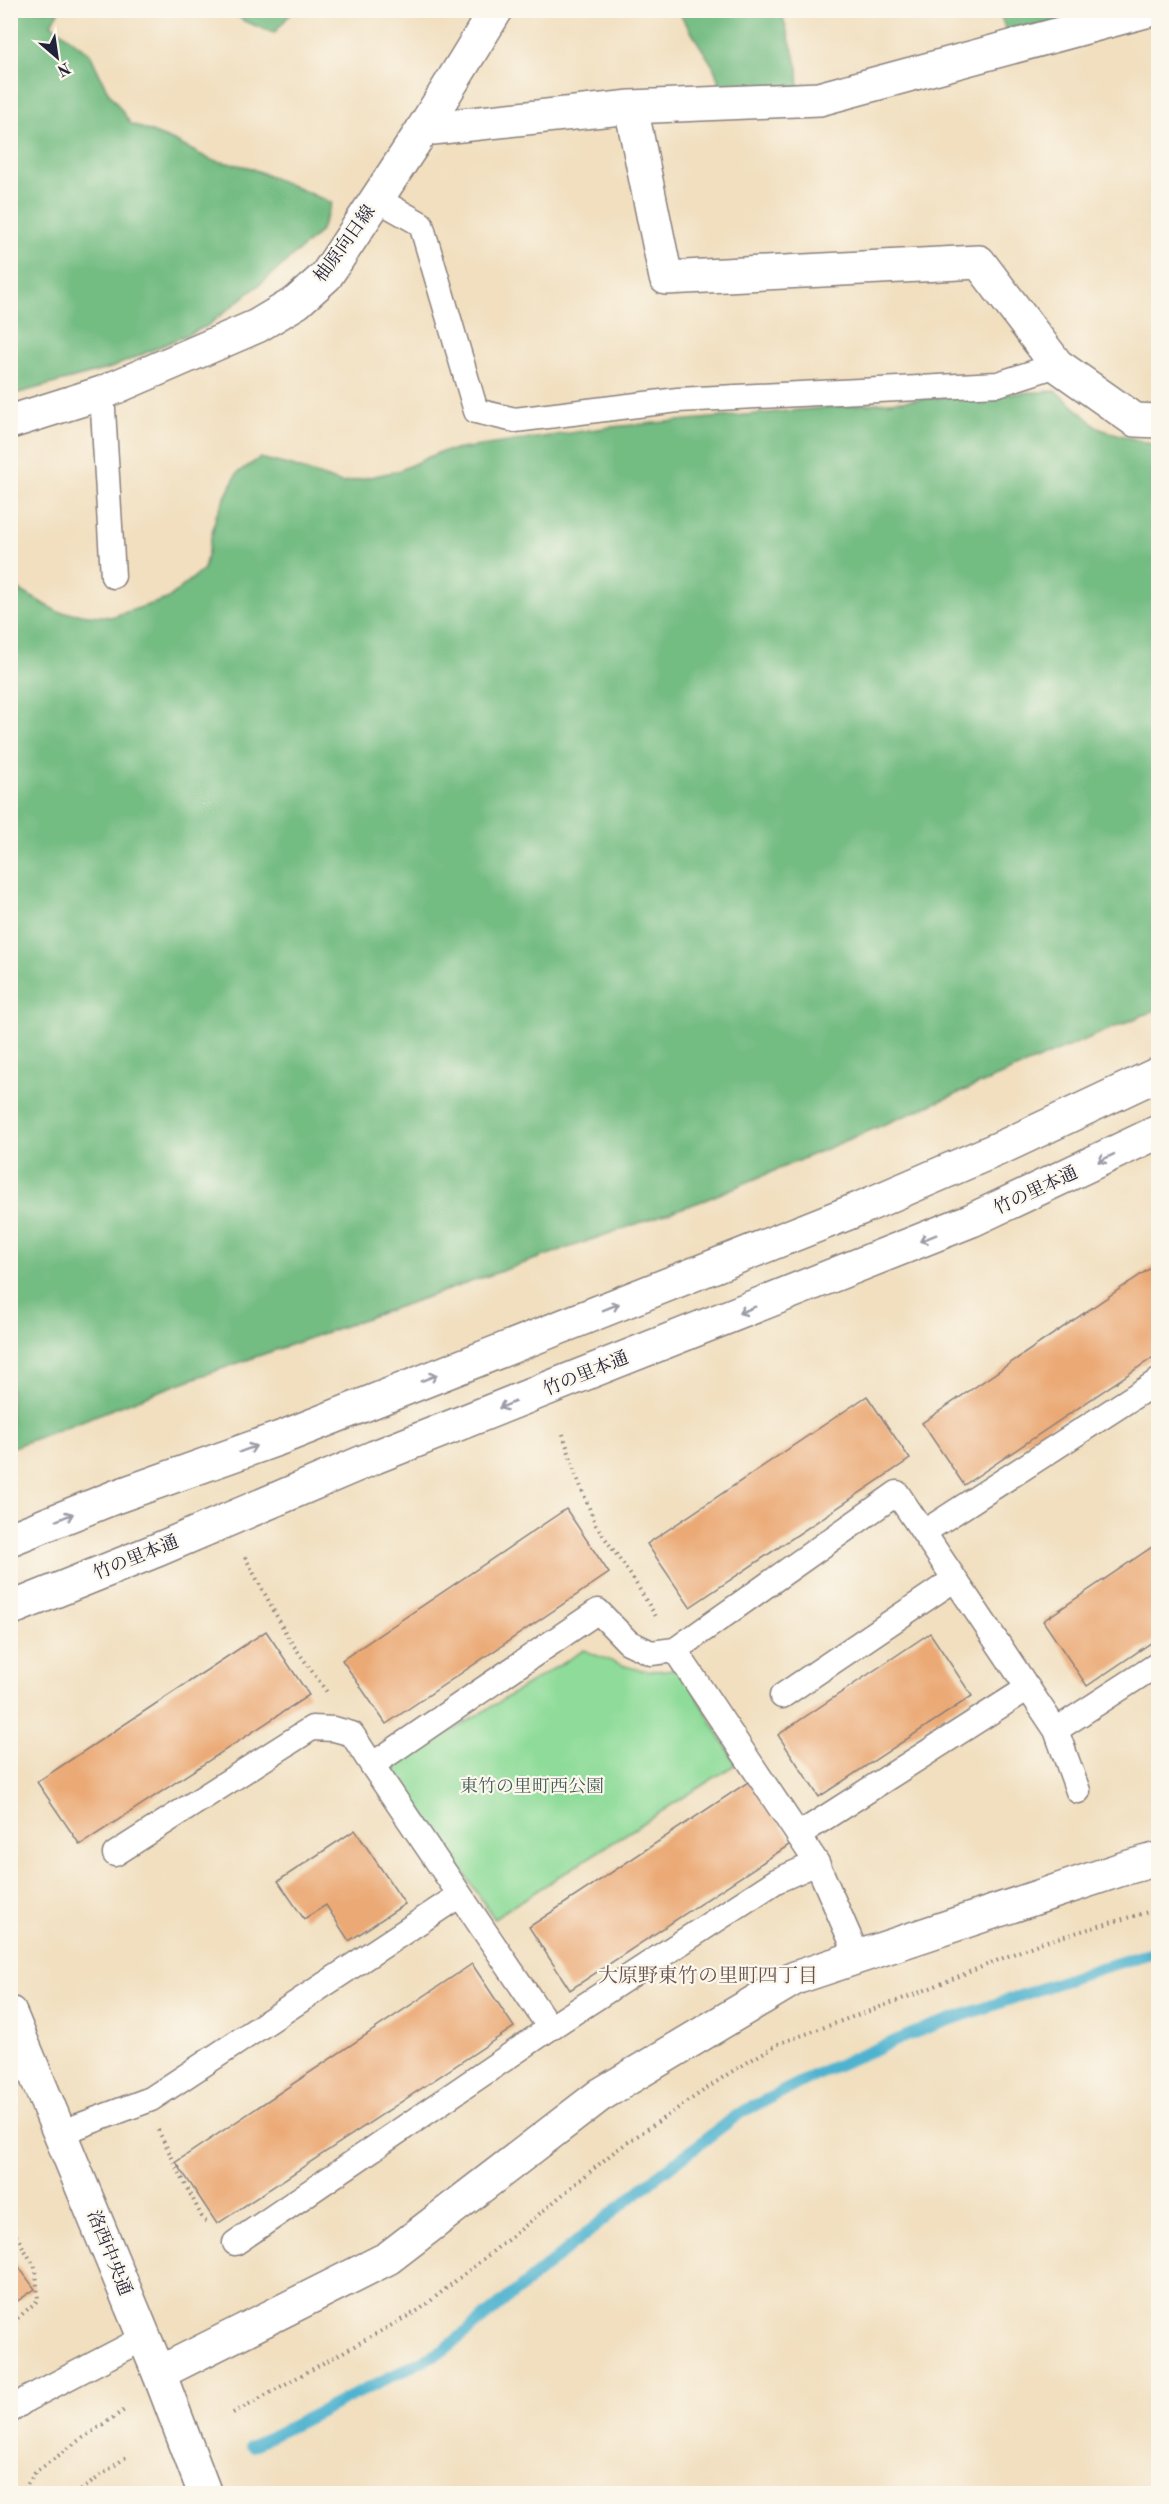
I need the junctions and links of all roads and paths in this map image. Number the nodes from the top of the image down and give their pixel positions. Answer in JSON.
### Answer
{"nodes":[{"id":1,"x":496,"y":10,"type":"edge"},
{"id":2,"x":1149,"y":10,"type":"edge"},
{"id":3,"x":631,"y":107,"type":"junction"},
{"id":4,"x":423,"y":129,"type":"junction"},
{"id":5,"x":377,"y":199,"type":"junction"},
{"id":6,"x":1057,"y":365,"type":"junction"},
{"id":7,"x":102,"y":393,"type":"junction"},
{"id":8,"x":1158,"y":421,"type":"edge"},
{"id":9,"x":10,"y":422,"type":"edge"},
{"id":10,"x":114,"y":576,"type":"dead end"},
{"id":11,"x":1158,"y":1074,"type":"edge"},
{"id":12,"x":1158,"y":1132,"type":"edge"},
{"id":13,"x":1158,"y":1382,"type":"edge"},
{"id":14,"x":562,"y":1434,"type":"dead end"},
{"id":15,"x":924,"y":1532,"type":"junction"},
{"id":16,"x":10,"y":1539,"type":"edge"},
{"id":17,"x":245,"y":1557,"type":"dead end"},
{"id":18,"x":956,"y":1579,"type":"junction"},
{"id":19,"x":10,"y":1609,"type":"edge"},
{"id":20,"x":675,"y":1650,"type":"junction"},
{"id":21,"x":1158,"y":1664,"type":"edge"},
{"id":22,"x":1028,"y":1688,"type":"junction"},
{"id":23,"x":782,"y":1696,"type":"dead end"},
{"id":24,"x":1056,"y":1730,"type":"junction"},
{"id":25,"x":352,"y":1734,"type":"junction"},
{"id":26,"x":372,"y":1765,"type":"junction"},
{"id":27,"x":1078,"y":1791,"type":"dead end"},
{"id":28,"x":798,"y":1835,"type":"junction"},
{"id":29,"x":115,"y":1854,"type":"dead end"},
{"id":30,"x":1158,"y":1859,"type":"edge"},
{"id":31,"x":817,"y":1863,"type":"junction"},
{"id":32,"x":460,"y":1895,"type":"junction"},
{"id":33,"x":1158,"y":1909,"type":"edge"},
{"id":34,"x":858,"y":1957,"type":"junction"},
{"id":35,"x":10,"y":2013,"type":"edge"},
{"id":36,"x":550,"y":2028,"type":"junction"},
{"id":37,"x":144,"y":2101,"type":"junction"},
{"id":38,"x":60,"y":2133,"type":"junction"},
{"id":39,"x":10,"y":2225,"type":"edge"},
{"id":40,"x":235,"y":2243,"type":"joint"},
{"id":41,"x":10,"y":2325,"type":"edge"},
{"id":42,"x":144,"y":2338,"type":"junction"},
{"id":43,"x":159,"y":2373,"type":"junction"},
{"id":44,"x":126,"y":2409,"type":"dead end"},
{"id":45,"x":10,"y":2411,"type":"edge"},
{"id":46,"x":233,"y":2413,"type":"dead end"},
{"id":47,"x":126,"y":2457,"type":"dead end"},
{"id":48,"x":21,"y":2493,"type":"edge"},
{"id":49,"x":76,"y":2493,"type":"edge"},
{"id":50,"x":205,"y":2493,"type":"edge"}],
"edges":[{"from":1,"to":4,"type":"street","name":"柚原向日線"},
{"from":2,"to":3,"type":"street"},
{"from":3,"to":4,"type":"street"},
{"from":3,"to":6,"type":"street"},
{"from":4,"to":5,"type":"street","name":"柚原向日線"},
{"from":5,"to":6,"type":"lane"},
{"from":5,"to":7,"type":"street","name":"柚原向日線"},
{"from":6,"to":8,"type":"street"},
{"from":7,"to":9,"type":"street","name":"柚原向日線"},
{"from":7,"to":10,"type":"lane"},
{"from":16,"to":11,"type":"street","one_way":true},
{"from":12,"to":19,"type":"street","name":"竹の里本通","one_way":true},
{"from":13,"to":15,"type":"lane"},
{"from":14,"to":20,"type":"path"},
{"from":15,"to":18,"type":"lane"},
{"from":15,"to":20,"type":"lane"},
{"from":17,"to":25,"type":"path"},
{"from":18,"to":22,"type":"lane"},
{"from":18,"to":23,"type":"lane"},
{"from":20,"to":26,"type":"lane"},
{"from":20,"to":28,"type":"lane"},
{"from":21,"to":24,"type":"lane"},
{"from":22,"to":24,"type":"lane"},
{"from":22,"to":28,"type":"lane"},
{"from":24,"to":27,"type":"lane"},
{"from":25,"to":26,"type":"lane"},
{"from":25,"to":29,"type":"lane"},
{"from":26,"to":32,"type":"lane"},
{"from":28,"to":31,"type":"lane"},
{"from":30,"to":34,"type":"street"},
{"from":31,"to":34,"type":"lane"},
{"from":31,"to":36,"type":"lane"},
{"from":32,"to":36,"type":"lane"},
{"from":32,"to":37,"type":"lane"},
{"from":33,"to":46,"type":"path"},
{"from":34,"to":43,"type":"street"},
{"from":35,"to":38,"type":"street","name":"洛西中央通"},
{"from":36,"to":40,"type":"lane"},
{"from":37,"to":38,"type":"lane"},
{"from":37,"to":40,"type":"path"},
{"from":38,"to":42,"type":"street","name":"洛西中央通"},
{"from":39,"to":41,"type":"path"},
{"from":42,"to":43,"type":"street","name":"洛西中央通"},
{"from":42,"to":45,"type":"lane"},
{"from":43,"to":50,"type":"street","name":"洛西中央通"},
{"from":44,"to":48,"type":"path"},
{"from":47,"to":49,"type":"path"}]}
